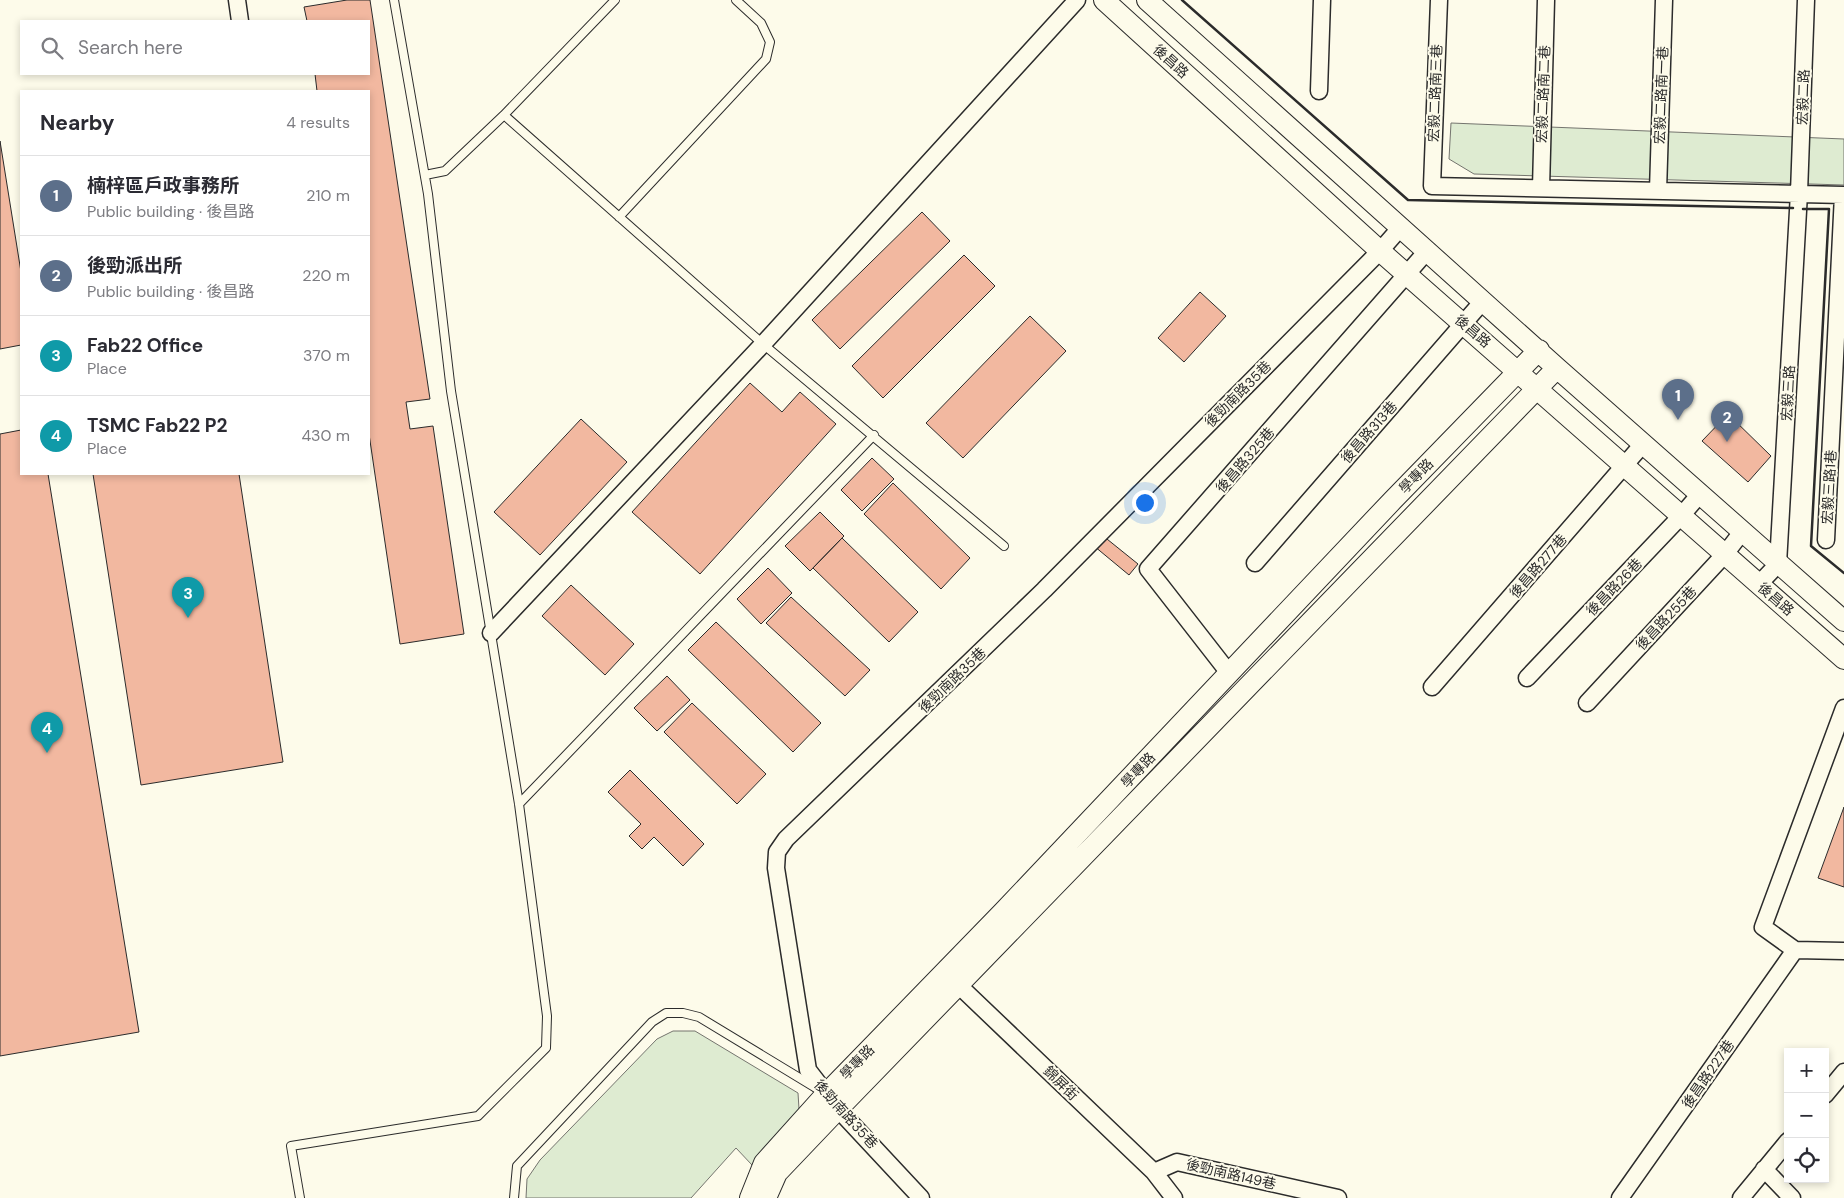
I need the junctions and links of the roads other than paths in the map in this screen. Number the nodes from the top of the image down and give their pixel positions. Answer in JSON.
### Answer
{"nodes":[{"id":1,"x":237,"y":0,"type":"edge"},
{"id":2,"x":394,"y":0,"type":"edge"},
{"id":3,"x":616,"y":0,"type":"edge"},
{"id":4,"x":736,"y":0,"type":"edge"},
{"id":5,"x":1077,"y":0,"type":"edge"},
{"id":6,"x":1104,"y":0,"type":"edge"},
{"id":7,"x":1147,"y":0,"type":"edge"},
{"id":8,"x":1322,"y":0,"type":"edge"},
{"id":9,"x":1439,"y":0,"type":"edge"},
{"id":10,"x":1546,"y":0,"type":"edge"},
{"id":11,"x":1664,"y":0,"type":"edge"},
{"id":12,"x":1806,"y":0,"type":"edge"},
{"id":13,"x":240,"y":20,"type":"edge"},
{"id":14,"x":1319,"y":91,"type":"dead end"},
{"id":15,"x":504,"y":115,"type":"junction"},
{"id":16,"x":425,"y":175,"type":"junction"},
{"id":17,"x":1541,"y":188,"type":"junction"},
{"id":18,"x":1658,"y":191,"type":"junction"},
{"id":19,"x":1799,"y":193,"type":"junction"},
{"id":20,"x":1844,"y":195,"type":"edge"},
{"id":21,"x":619,"y":217,"type":"junction"},
{"id":22,"x":1401,"y":227,"type":"junction"},
{"id":23,"x":1380,"y":250,"type":"junction"},
{"id":24,"x":1427,"y":251,"type":"junction"},
{"id":25,"x":1408,"y":275,"type":"junction"},
{"id":26,"x":1483,"y":301,"type":"junction"},
{"id":27,"x":1841,"y":313,"type":"edge"},
{"id":28,"x":1463,"y":323,"type":"junction"},
{"id":29,"x":763,"y":344,"type":"junction"},
{"id":30,"x":1539,"y":350,"type":"junction"},
{"id":31,"x":1557,"y":368,"type":"junction"},
{"id":32,"x":1518,"y":371,"type":"junction"},
{"id":33,"x":1538,"y":388,"type":"junction"},
{"id":34,"x":1839,"y":397,"type":"edge"},
{"id":35,"x":874,"y":435,"type":"junction"},
{"id":36,"x":1643,"y":444,"type":"junction"},
{"id":37,"x":1624,"y":466,"type":"junction"},
{"id":38,"x":1837,"y":483,"type":"edge"},
{"id":39,"x":1700,"y":494,"type":"junction"},
{"id":40,"x":1681,"y":516,"type":"junction"},
{"id":41,"x":1742,"y":532,"type":"junction"},
{"id":42,"x":1826,"y":540,"type":"dead end"},
{"id":43,"x":1004,"y":546,"type":"dead end"},
{"id":44,"x":1725,"y":554,"type":"junction"},
{"id":45,"x":1255,"y":563,"type":"dead end"},
{"id":46,"x":1778,"y":564,"type":"junction"},
{"id":47,"x":1759,"y":584,"type":"junction"},
{"id":48,"x":1844,"y":621,"type":"edge"},
{"id":49,"x":491,"y":633,"type":"junction"},
{"id":50,"x":1844,"y":659,"type":"edge"},
{"id":51,"x":1229,"y":673,"type":"junction"},
{"id":52,"x":1527,"y":678,"type":"dead end"},
{"id":53,"x":1432,"y":687,"type":"dead end"},
{"id":54,"x":1588,"y":703,"type":"dead end"},
{"id":55,"x":1844,"y":708,"type":"edge"},
{"id":56,"x":519,"y":804,"type":"junction"},
{"id":57,"x":1795,"y":950,"type":"junction"},
{"id":58,"x":1844,"y":950,"type":"edge"},
{"id":59,"x":951,"y":978,"type":"junction"},
{"id":60,"x":1844,"y":1072,"type":"edge"},
{"id":61,"x":1827,"y":1093,"type":"edge"},
{"id":62,"x":832,"y":1102,"type":"junction"},
{"id":63,"x":1784,"y":1145,"type":"edge"},
{"id":64,"x":1764,"y":1169,"type":"junction"},
{"id":65,"x":1154,"y":1172,"type":"junction"},
{"id":66,"x":300,"y":1198,"type":"edge"},
{"id":67,"x":514,"y":1198,"type":"edge"},
{"id":68,"x":750,"y":1198,"type":"edge"},
{"id":69,"x":766,"y":1198,"type":"edge"},
{"id":70,"x":921,"y":1198,"type":"edge"},
{"id":71,"x":1174,"y":1198,"type":"edge"},
{"id":72,"x":1338,"y":1198,"type":"edge"},
{"id":73,"x":1620,"y":1198,"type":"edge"},
{"id":74,"x":1741,"y":1198,"type":"edge"},
{"id":75,"x":1792,"y":1198,"type":"edge"}],
"edges":[{"from":1,"to":13,"type":"street"},
{"from":2,"to":16,"type":"lane"},
{"from":3,"to":15,"type":"lane"},
{"from":4,"to":21,"type":"lane"},
{"from":5,"to":29,"type":"street"},
{"from":6,"to":23,"type":"street","name":"後昌路"},
{"from":7,"to":22,"type":"street","name":"後昌路"},
{"from":8,"to":14,"type":"street"},
{"from":9,"to":17,"type":"street","name":"宏毅二路南三巷"},
{"from":10,"to":17,"type":"street","name":"宏毅二路南二巷"},
{"from":11,"to":18,"type":"street","name":"宏毅二路南一巷"},
{"from":12,"to":19,"type":"street","name":"宏毅二路"},
{"from":15,"to":16,"type":"lane"},
{"from":15,"to":21,"type":"lane"},
{"from":16,"to":49,"type":"lane"},
{"from":17,"to":18,"type":"street"},
{"from":18,"to":19,"type":"street"},
{"from":19,"to":20,"type":"street"},
{"from":19,"to":46,"type":"street","name":"宏毅三路"},
{"from":20,"to":27,"type":"street","name":"宏毅三路1巷"},
{"from":21,"to":29,"type":"lane"},
{"from":22,"to":23,"type":"street","name":"後勁南路35巷"},
{"from":22,"to":24,"type":"street","name":"後昌路"},
{"from":23,"to":25,"type":"street","name":"後昌路"},
{"from":23,"to":62,"type":"street","name":"後勁南路35巷"},
{"from":24,"to":25,"type":"street","name":"後昌路325巷"},
{"from":24,"to":26,"type":"street","name":"後昌路"},
{"from":25,"to":28,"type":"street","name":"後昌路"},
{"from":25,"to":51,"type":"street","name":"後昌路325巷"},
{"from":26,"to":28,"type":"street","name":"後昌路313巷"},
{"from":26,"to":30,"type":"street","name":"後昌路"},
{"from":27,"to":34,"type":"street","name":"宏毅三路1巷"},
{"from":28,"to":32,"type":"street","name":"後昌路"},
{"from":28,"to":45,"type":"street","name":"後昌路313巷"},
{"from":29,"to":35,"type":"lane"},
{"from":29,"to":49,"type":"street"},
{"from":30,"to":31,"type":"street","name":"後昌路"},
{"from":30,"to":32,"type":"street","name":"學專路"},
{"from":31,"to":33,"type":"street","name":"學專路"},
{"from":31,"to":36,"type":"street","name":"後昌路"},
{"from":32,"to":33,"type":"street","name":"後昌路"},
{"from":32,"to":51,"type":"street","name":"學專路"},
{"from":33,"to":37,"type":"street","name":"後昌路"},
{"from":33,"to":59,"type":"street","name":"學專路"},
{"from":34,"to":38,"type":"street","name":"宏毅三路1巷"},
{"from":35,"to":43,"type":"lane"},
{"from":35,"to":56,"type":"lane"},
{"from":36,"to":37,"type":"street","name":"後昌路277巷"},
{"from":36,"to":39,"type":"street","name":"後昌路"},
{"from":37,"to":40,"type":"street","name":"後昌路"},
{"from":37,"to":53,"type":"street","name":"後昌路277巷"},
{"from":38,"to":42,"type":"street","name":"宏毅三路1巷"},
{"from":39,"to":40,"type":"street","name":"後昌路26巷"},
{"from":39,"to":41,"type":"street","name":"後昌路"},
{"from":40,"to":44,"type":"street","name":"後昌路"},
{"from":40,"to":52,"type":"street","name":"後昌路26巷"},
{"from":41,"to":44,"type":"street","name":"後昌路255巷"},
{"from":41,"to":46,"type":"street","name":"後昌路"},
{"from":44,"to":47,"type":"street","name":"後昌路"},
{"from":44,"to":54,"type":"street","name":"後昌路255巷"},
{"from":46,"to":47,"type":"street"},
{"from":46,"to":48,"type":"street","name":"後昌路"},
{"from":47,"to":50,"type":"street","name":"後昌路"},
{"from":49,"to":56,"type":"lane"},
{"from":51,"to":59,"type":"street","name":"學專路"},
{"from":55,"to":57,"type":"street"},
{"from":56,"to":66,"type":"lane"},
{"from":57,"to":58,"type":"street"},
{"from":57,"to":73,"type":"street","name":"後昌路227巷"},
{"from":59,"to":62,"type":"street","name":"學專路"},
{"from":59,"to":65,"type":"street","name":"錦屏街"},
{"from":60,"to":61,"type":"street"},
{"from":62,"to":67,"type":"lane"},
{"from":62,"to":68,"type":"street","name":"學專路"},
{"from":62,"to":69,"type":"street","name":"學專路"},
{"from":62,"to":70,"type":"street","name":"後勁南路35巷"},
{"from":63,"to":64,"type":"street"},
{"from":64,"to":74,"type":"street"},
{"from":64,"to":75,"type":"street"},
{"from":65,"to":71,"type":"street","name":"錦屏街"},
{"from":65,"to":72,"type":"street","name":"後勁南路149巷"}]}
